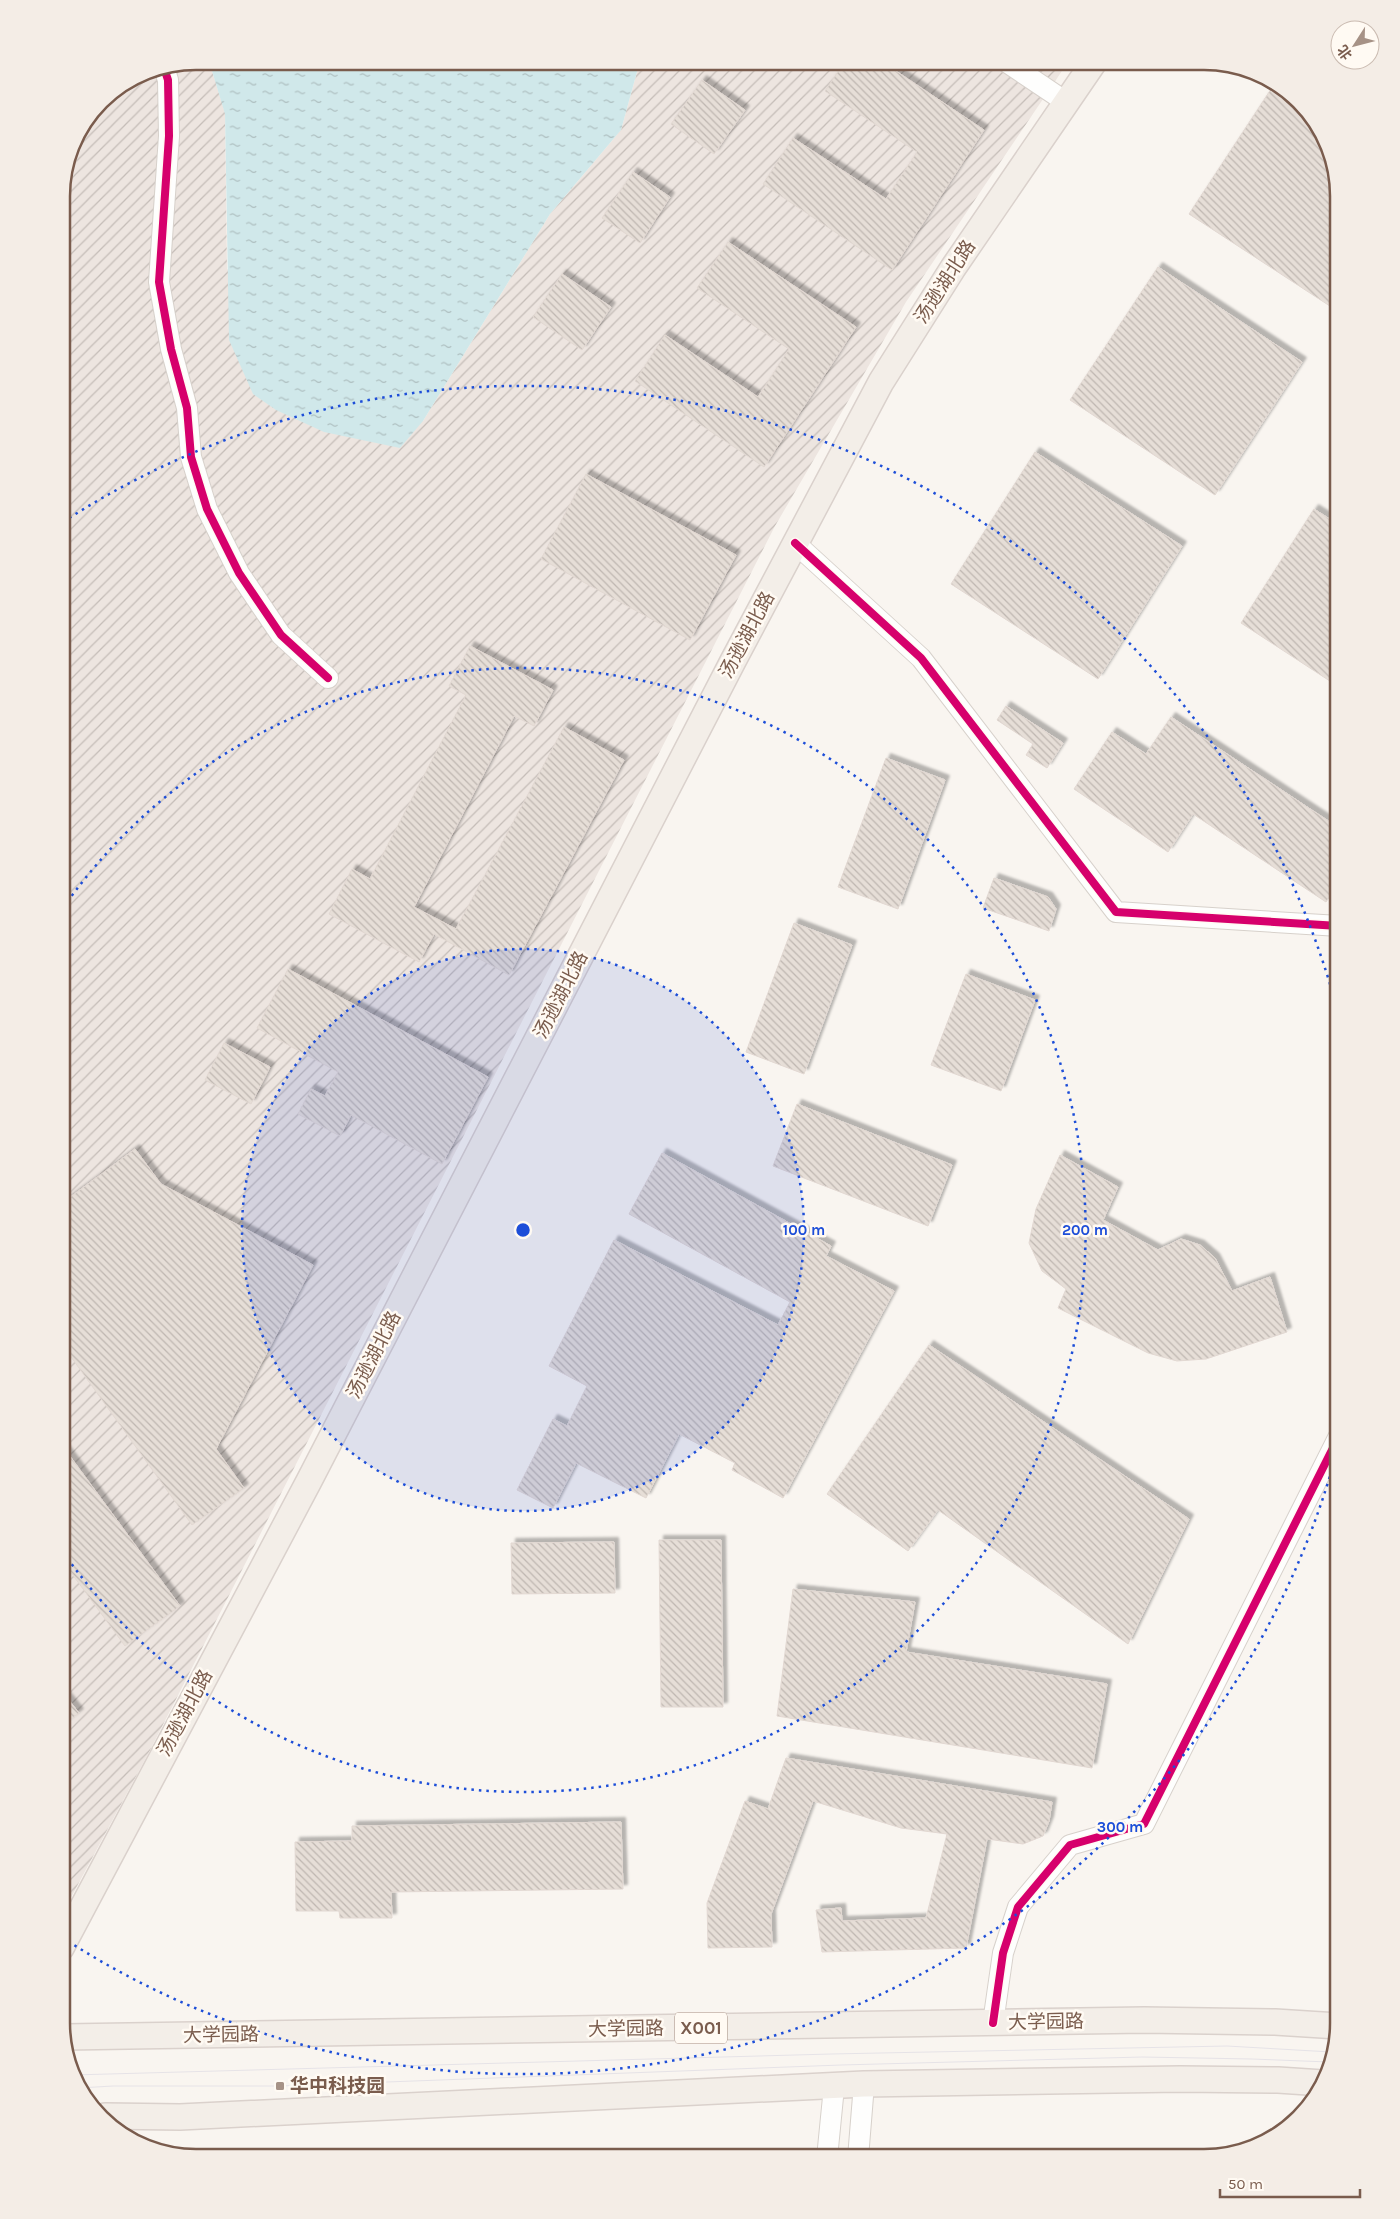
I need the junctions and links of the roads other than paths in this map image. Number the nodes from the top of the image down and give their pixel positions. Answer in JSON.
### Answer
{"nodes":[{"id":1,"x":1017,"y":70,"type":"edge"},
{"id":2,"x":1088,"y":70,"type":"edge"},
{"id":3,"x":166,"y":73,"type":"edge"},
{"id":4,"x":1066,"y":102,"type":"junction"},
{"id":5,"x":795,"y":543,"type":"junction"},
{"id":6,"x":328,"y":678,"type":"dead end"},
{"id":7,"x":1330,"y":925,"type":"edge"},
{"id":8,"x":1330,"y":1454,"type":"edge"},
{"id":9,"x":70,"y":1931,"type":"edge"},
{"id":10,"x":993,"y":2023,"type":"junction"},
{"id":11,"x":1330,"y":2025,"type":"edge"},
{"id":12,"x":71,"y":2037,"type":"edge"},
{"id":13,"x":1315,"y":2082,"type":"edge"},
{"id":14,"x":864,"y":2084,"type":"junction"},
{"id":15,"x":834,"y":2087,"type":"junction"},
{"id":16,"x":111,"y":2116,"type":"edge"},
{"id":17,"x":829,"y":2149,"type":"edge"},
{"id":18,"x":859,"y":2149,"type":"edge"}],
"edges":[{"from":1,"to":4,"type":"street"},
{"from":2,"to":4,"type":"main road","name":"汤逊湖北路"},
{"from":3,"to":6,"type":"street"},
{"from":4,"to":5,"type":"main road","name":"汤逊湖北路"},
{"from":5,"to":7,"type":"street"},
{"from":5,"to":9,"type":"main road","name":"汤逊湖北路"},
{"from":8,"to":10,"type":"street"},
{"from":10,"to":11,"type":"main road","name":"大学园路","number":"X001"},
{"from":10,"to":12,"type":"main road","name":"大学园路","number":"X001"},
{"from":13,"to":14,"type":"main road"},
{"from":14,"to":15,"type":"main road"},
{"from":14,"to":18,"type":"street"},
{"from":15,"to":16,"type":"main road"},
{"from":15,"to":17,"type":"street"}]}
